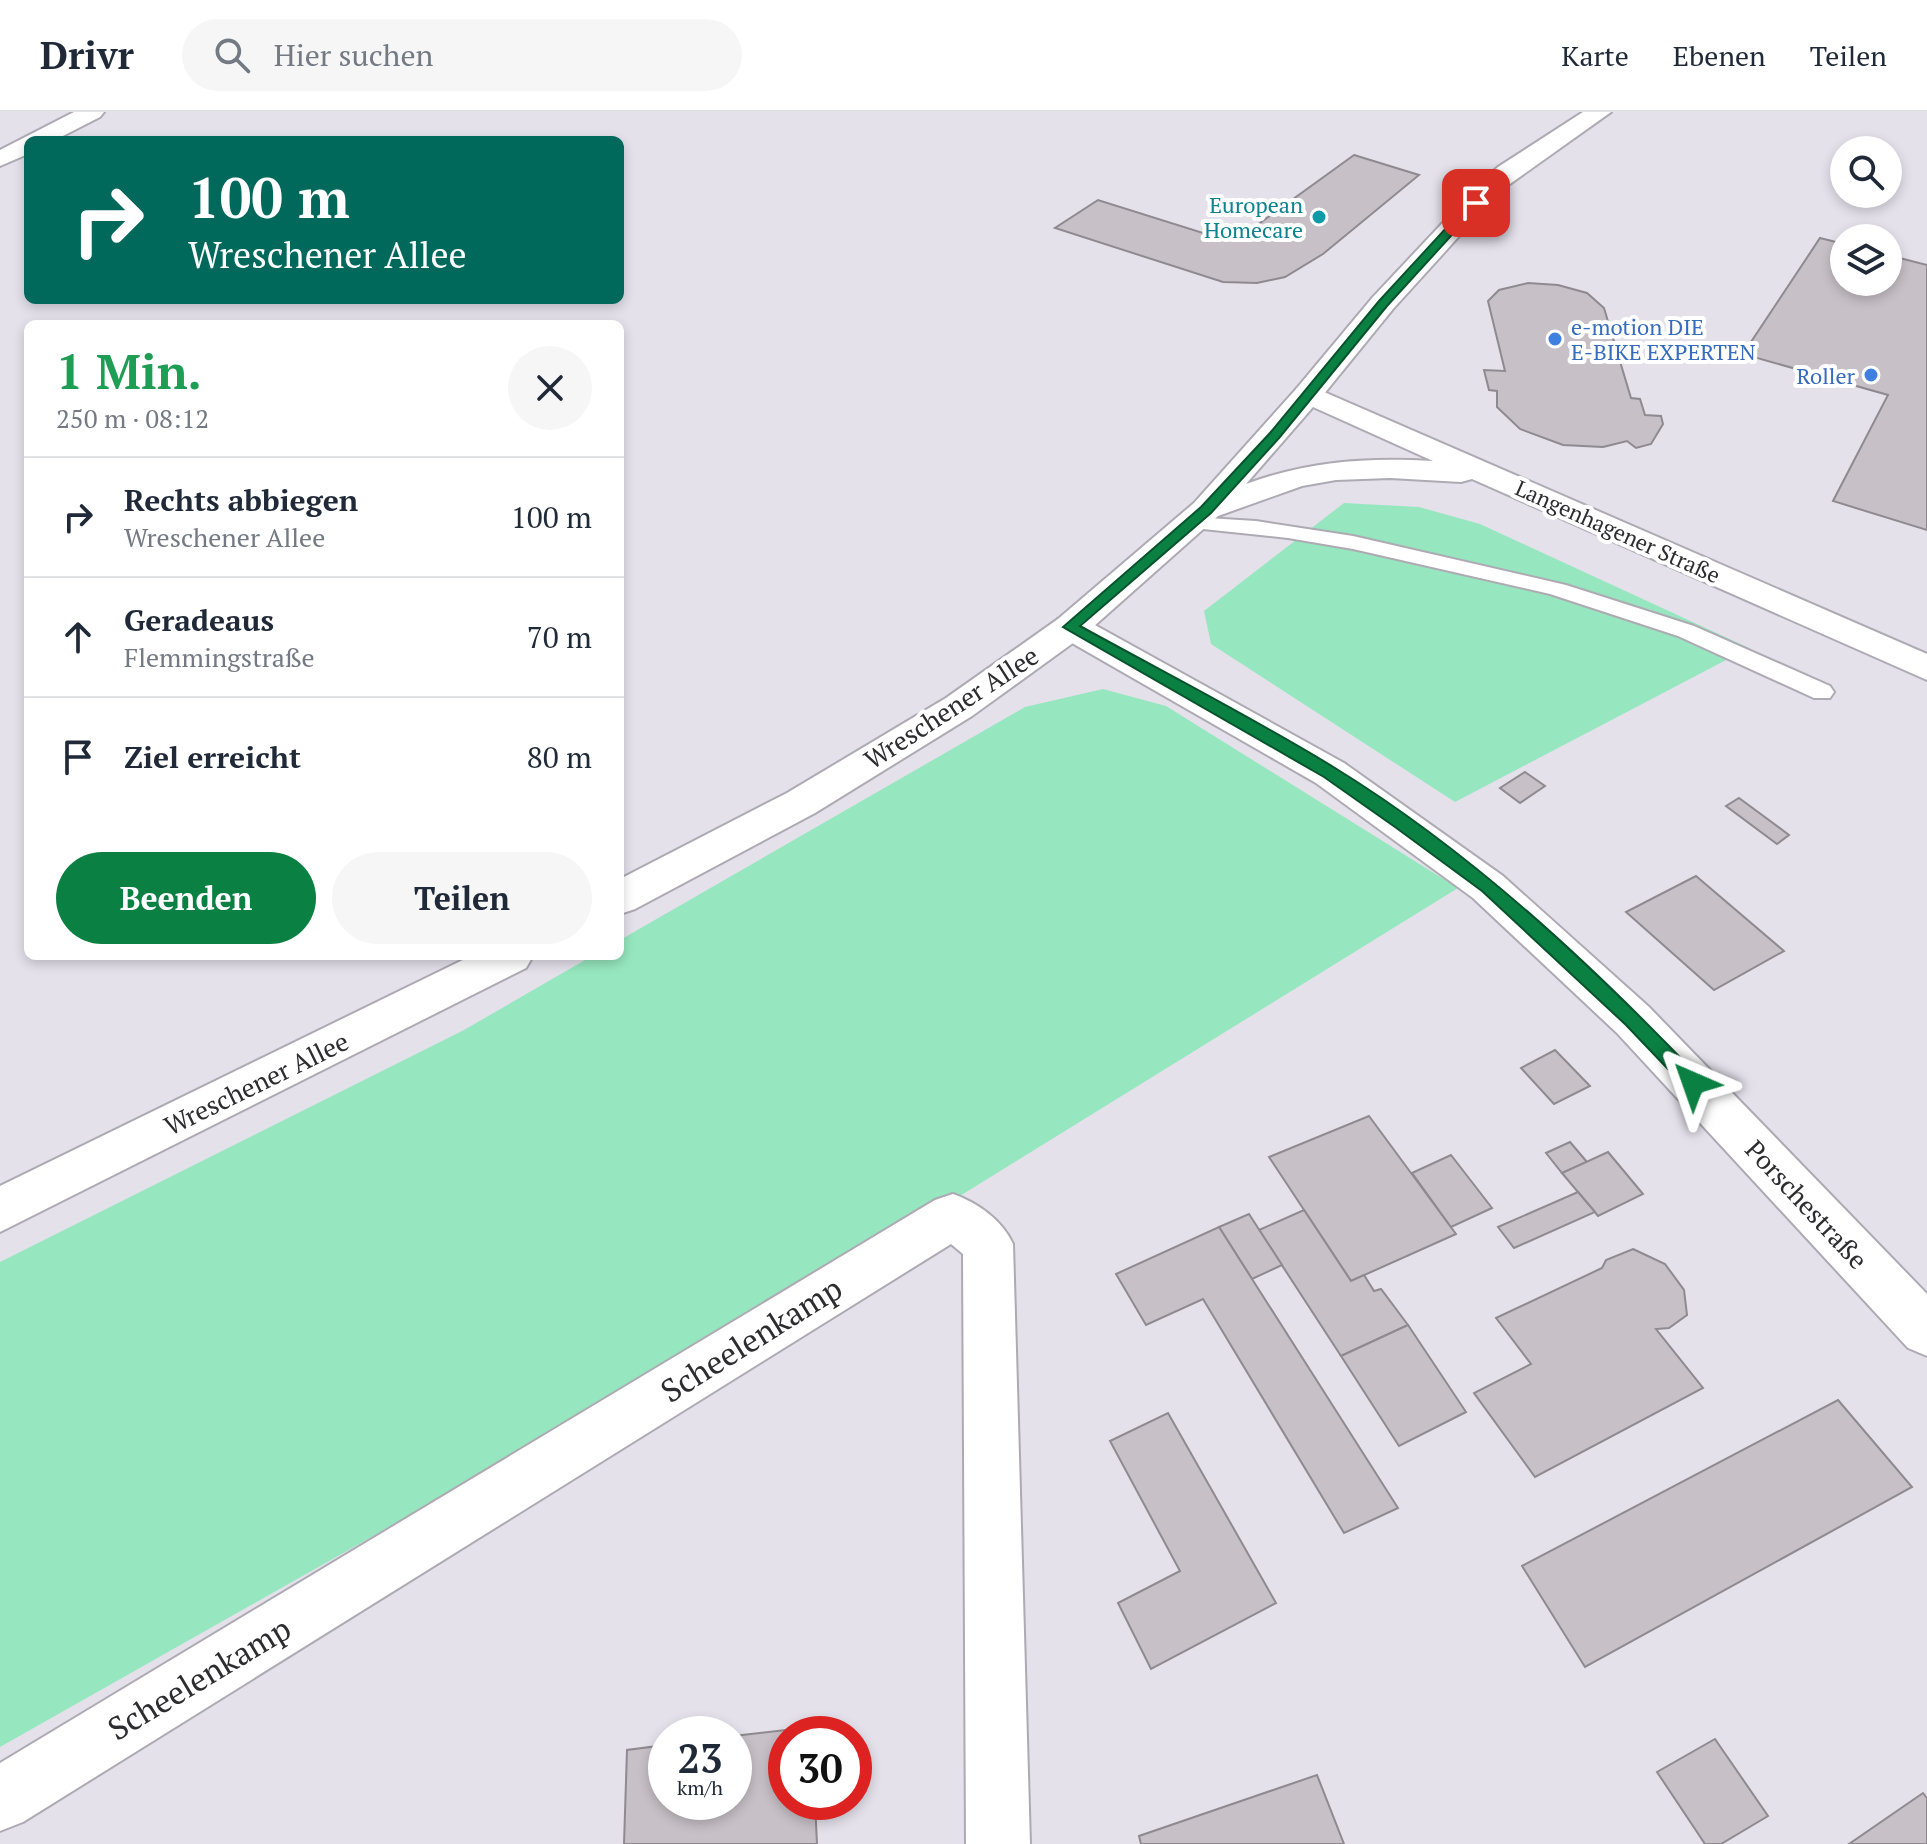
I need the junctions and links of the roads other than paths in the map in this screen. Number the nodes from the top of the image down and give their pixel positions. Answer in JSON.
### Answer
{"nodes":[{"id":1,"x":92,"y":112,"type":"edge"},
{"id":2,"x":1599,"y":112,"type":"edge"},
{"id":3,"x":45,"y":136,"type":"edge"},
{"id":4,"x":24,"y":147,"type":"edge"},
{"id":5,"x":0,"y":159,"type":"edge"},
{"id":6,"x":1308,"y":394,"type":"junction"},
{"id":7,"x":1487,"y":473,"type":"junction"},
{"id":8,"x":1198,"y":517,"type":"junction"},
{"id":9,"x":1071,"y":627,"type":"junction"},
{"id":10,"x":1927,"y":668,"type":"edge"},
{"id":11,"x":1822,"y":692,"type":"dead end"},
{"id":12,"x":624,"y":896,"type":"edge"},
{"id":13,"x":503,"y":960,"type":"edge"},
{"id":14,"x":0,"y":1210,"type":"edge"},
{"id":15,"x":1927,"y":1331,"type":"edge"},
{"id":16,"x":0,"y":1799,"type":"edge"},
{"id":17,"x":998,"y":1844,"type":"edge"}],
"edges":[{"from":1,"to":3,"type":"street"},
{"from":2,"to":6,"type":"street","name":"Wreschener Allee"},
{"from":4,"to":5,"type":"street"},
{"from":6,"to":7,"type":"street","name":"Langenhagener Straße"},
{"from":6,"to":8,"type":"street","name":"Wreschener Allee"},
{"from":7,"to":8,"type":"street"},
{"from":7,"to":10,"type":"street","name":"Langenhagener Straße"},
{"from":8,"to":9,"type":"street","name":"Wreschener Allee"},
{"from":8,"to":11,"type":"lane"},
{"from":9,"to":12,"type":"street","name":"Wreschener Allee"},
{"from":9,"to":15,"type":"street","name":"Porschestraße"},
{"from":13,"to":14,"type":"street","name":"Wreschener Allee"},
{"from":16,"to":17,"type":"street","name":"Scheelenkamp"}]}
